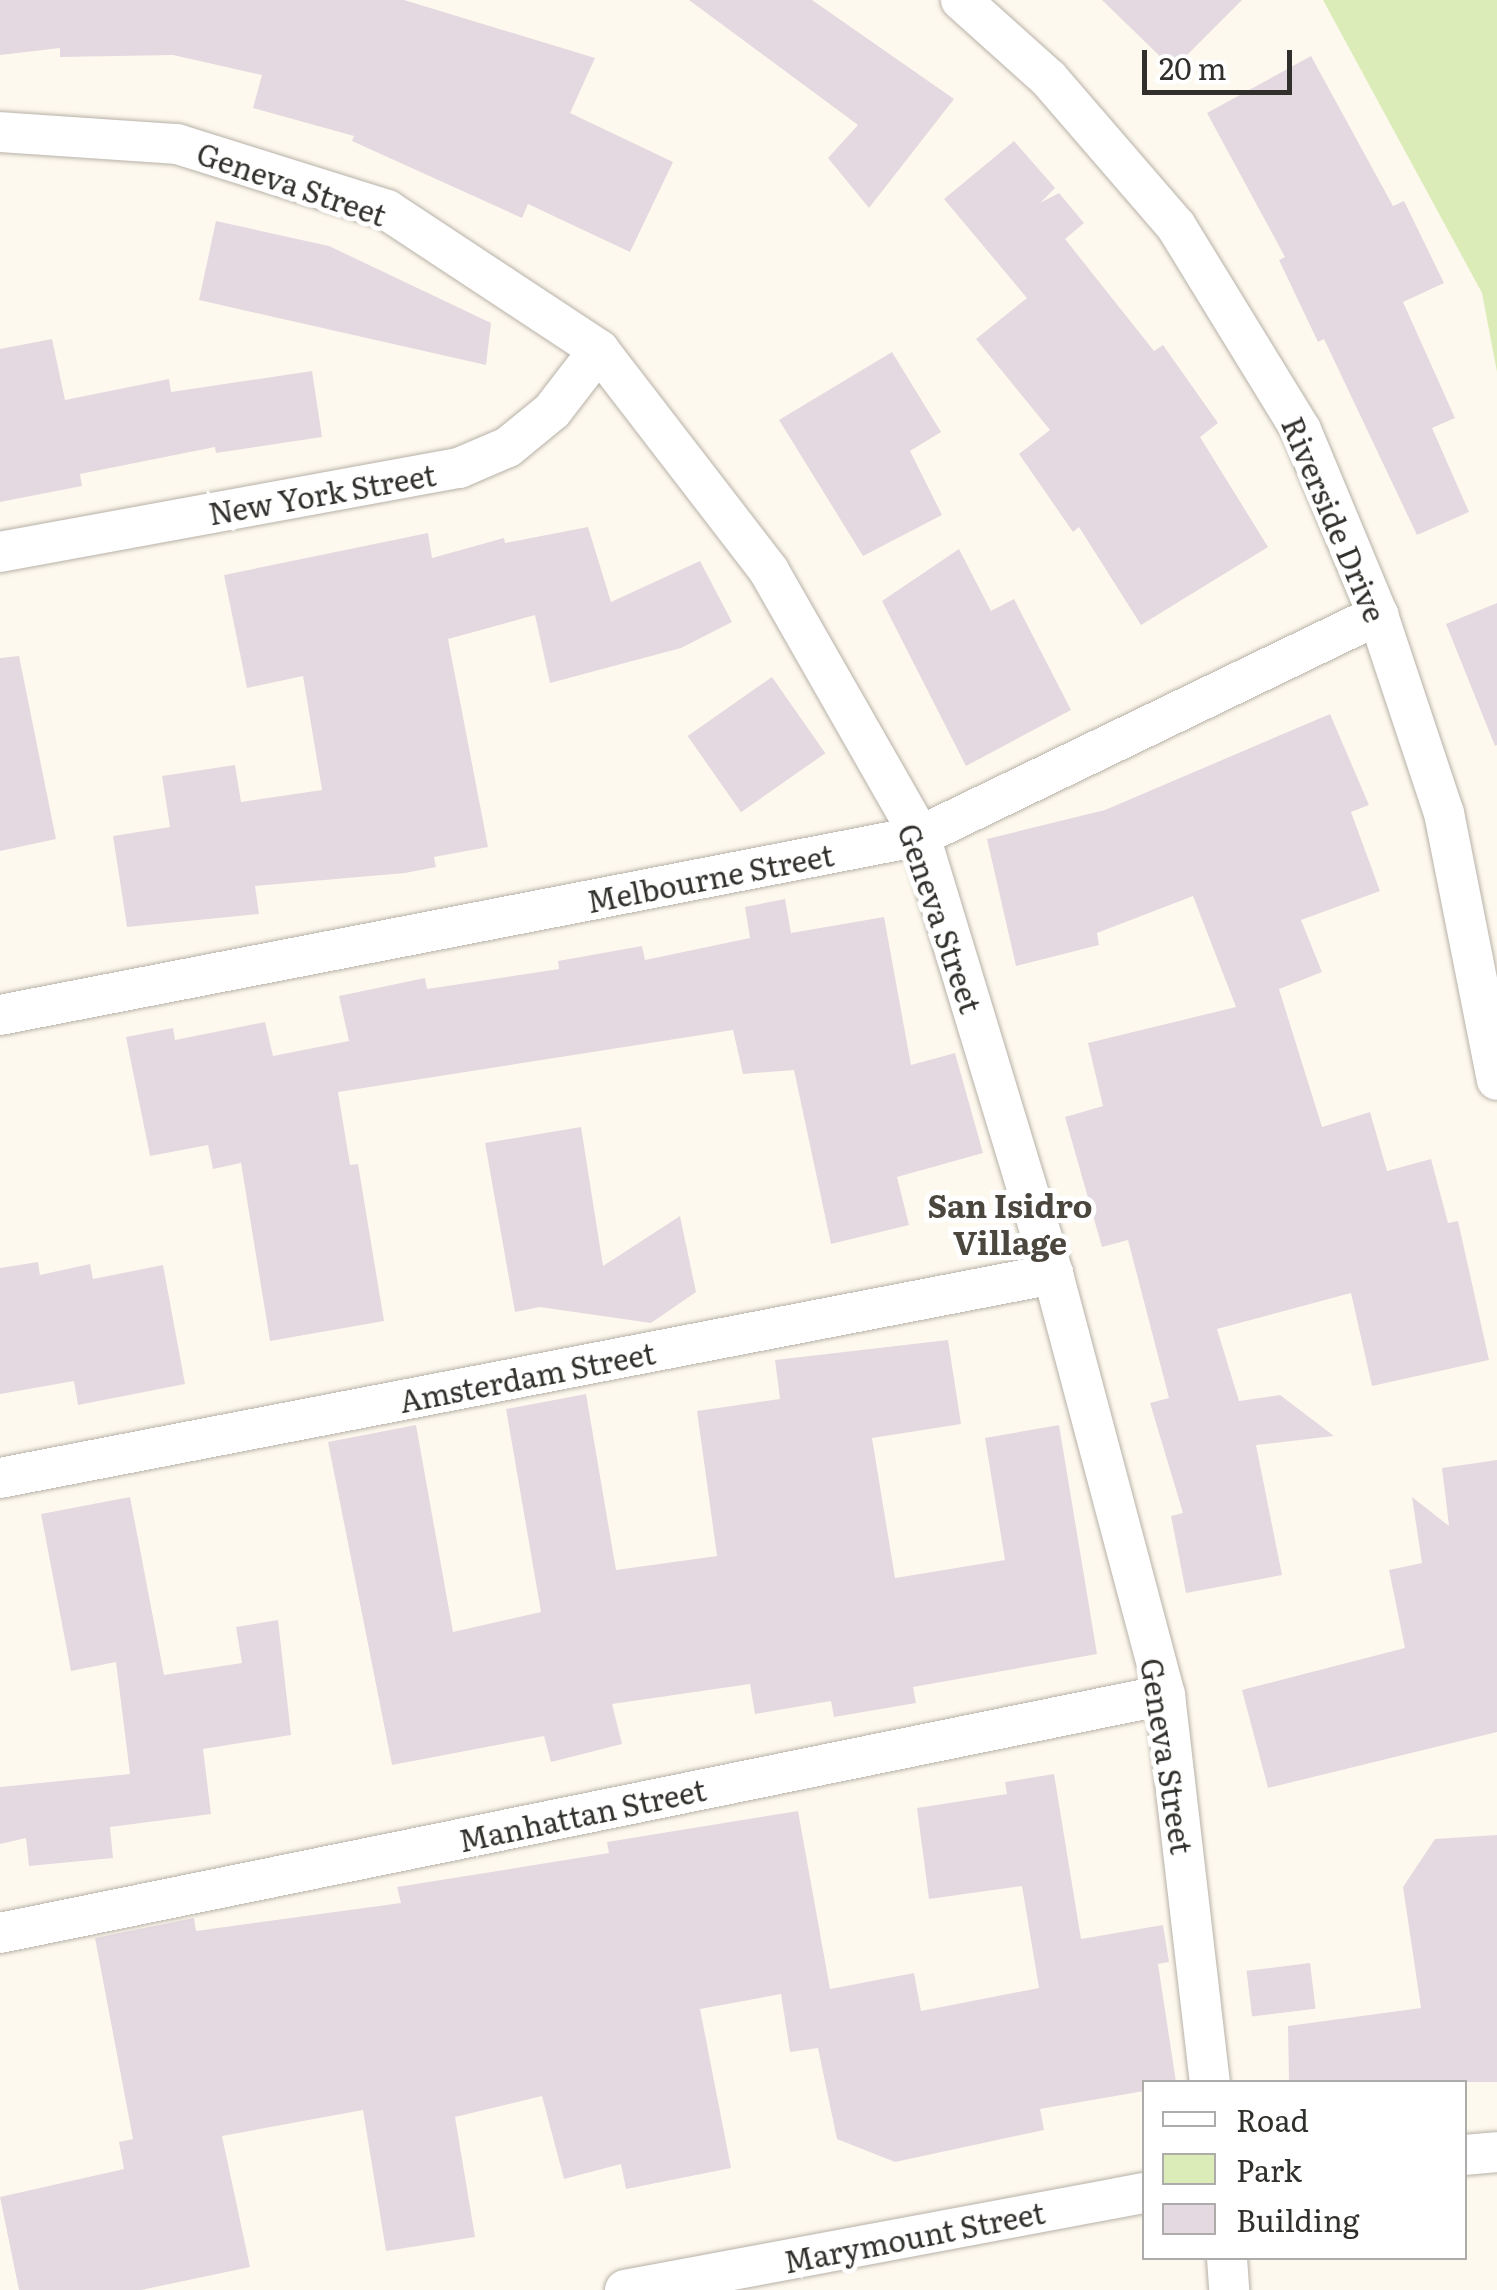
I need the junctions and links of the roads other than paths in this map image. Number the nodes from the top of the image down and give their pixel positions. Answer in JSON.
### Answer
{"nodes":[{"id":1,"x":961,"y":0,"type":"edge"},
{"id":2,"x":0,"y":132,"type":"edge"},
{"id":3,"x":599,"y":350,"type":"junction"},
{"id":4,"x":0,"y":552,"type":"edge"},
{"id":5,"x":1378,"y":614,"type":"junction"},
{"id":6,"x":920,"y":836,"type":"junction"},
{"id":7,"x":0,"y":1015,"type":"edge"},
{"id":8,"x":1497,"y":1080,"type":"edge"},
{"id":9,"x":1053,"y":1274,"type":"junction"},
{"id":10,"x":0,"y":1478,"type":"edge"},
{"id":11,"x":1165,"y":1695,"type":"junction"},
{"id":12,"x":0,"y":1933,"type":"edge"},
{"id":13,"x":1210,"y":2080,"type":"edge"},
{"id":14,"x":1497,"y":2152,"type":"edge"},
{"id":15,"x":1467,"y":2155,"type":"edge"},
{"id":16,"x":1142,"y":2193,"type":"edge"},
{"id":17,"x":1227,"y":2260,"type":"edge"},
{"id":18,"x":625,"y":2290,"type":"edge"},
{"id":19,"x":1229,"y":2290,"type":"edge"}],
"edges":[{"from":1,"to":5,"type":"street","name":"Riverside Drive"},
{"from":2,"to":3,"type":"street","name":"Geneva Street"},
{"from":3,"to":4,"type":"street","name":"New York Street"},
{"from":3,"to":6,"type":"street","name":"Geneva Street"},
{"from":5,"to":6,"type":"street","name":"Melbourne Street"},
{"from":5,"to":8,"type":"street","name":"Riverside Drive"},
{"from":6,"to":7,"type":"street","name":"Melbourne Street"},
{"from":6,"to":9,"type":"street","name":"Geneva Street"},
{"from":9,"to":10,"type":"street","name":"Amsterdam Street"},
{"from":9,"to":11,"type":"street","name":"Geneva Street"},
{"from":11,"to":12,"type":"street","name":"Manhattan Street"},
{"from":11,"to":13,"type":"street","name":"Geneva Street"},
{"from":14,"to":15,"type":"street"},
{"from":16,"to":18,"type":"street","name":"Marymount Street"},
{"from":17,"to":19,"type":"street"}]}
